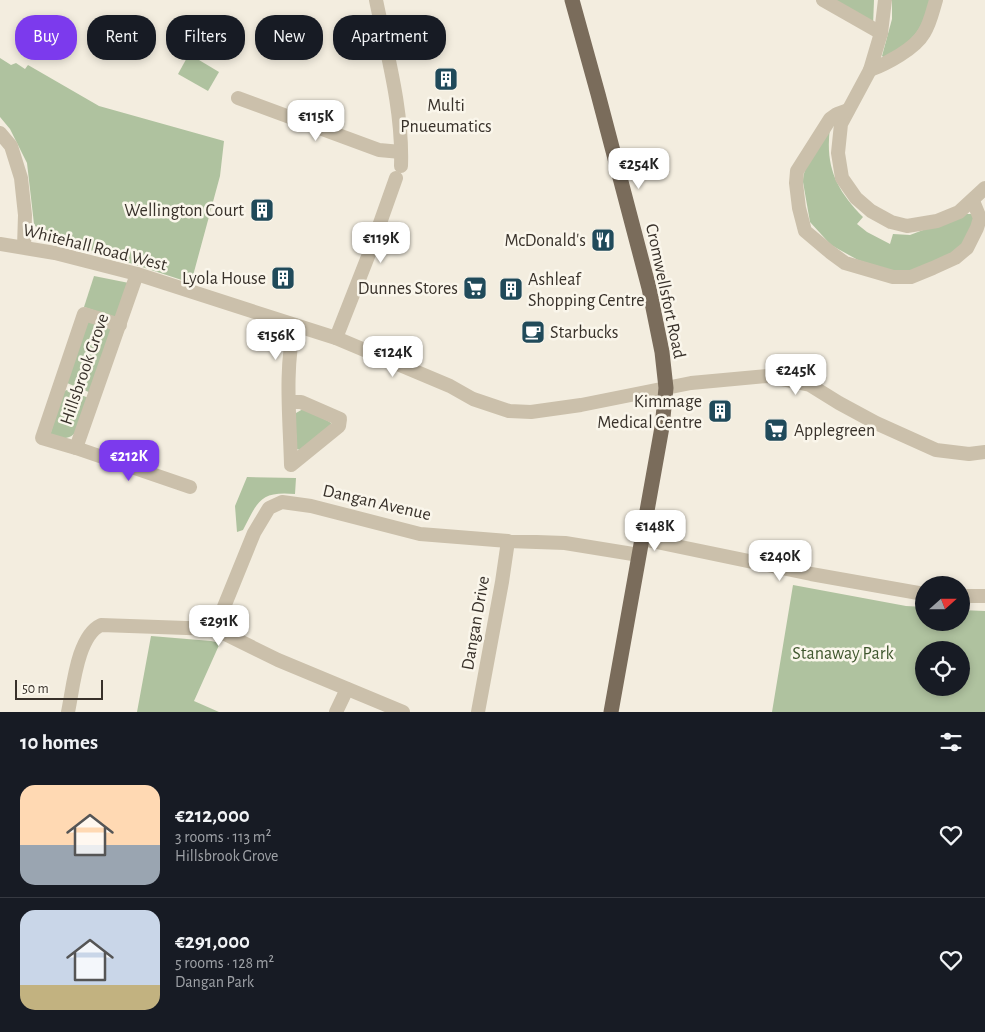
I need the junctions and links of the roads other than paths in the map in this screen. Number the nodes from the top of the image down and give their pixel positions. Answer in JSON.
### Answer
{"nodes":[{"id":1,"x":376,"y":0,"type":"edge"},
{"id":2,"x":572,"y":0,"type":"edge"},
{"id":3,"x":823,"y":0,"type":"edge"},
{"id":4,"x":885,"y":0,"type":"edge"},
{"id":5,"x":936,"y":0,"type":"edge"},
{"id":6,"x":881,"y":33,"type":"junction"},
{"id":7,"x":870,"y":70,"type":"junction"},
{"id":8,"x":238,"y":98,"type":"dead end"},
{"id":9,"x":848,"y":110,"type":"junction"},
{"id":10,"x":0,"y":133,"type":"edge"},
{"id":11,"x":401,"y":152,"type":"junction"},
{"id":12,"x":985,"y":188,"type":"edge"},
{"id":13,"x":973,"y":201,"type":"junction"},
{"id":14,"x":0,"y":244,"type":"edge"},
{"id":15,"x":24,"y":247,"type":"junction"},
{"id":16,"x":137,"y":274,"type":"junction"},
{"id":17,"x":120,"y":325,"type":"junction"},
{"id":18,"x":295,"y":325,"type":"junction"},
{"id":19,"x":336,"y":338,"type":"junction"},
{"id":20,"x":666,"y":388,"type":"junction"},
{"id":21,"x":289,"y":402,"type":"junction"},
{"id":22,"x":76,"y":448,"type":"junction"},
{"id":23,"x":985,"y":452,"type":"edge"},
{"id":24,"x":190,"y":487,"type":"dead end"},
{"id":25,"x":642,"y":539,"type":"junction"},
{"id":26,"x":508,"y":541,"type":"junction"},
{"id":27,"x":639,"y":555,"type":"junction"},
{"id":28,"x":915,"y":592,"type":"edge"},
{"id":29,"x":970,"y":596,"type":"edge"},
{"id":30,"x":985,"y":596,"type":"edge"},
{"id":31,"x":214,"y":629,"type":"junction"},
{"id":32,"x":346,"y":689,"type":"junction"},
{"id":33,"x":68,"y":712,"type":"edge"},
{"id":34,"x":336,"y":712,"type":"edge"},
{"id":35,"x":403,"y":712,"type":"edge"},
{"id":36,"x":478,"y":712,"type":"edge"},
{"id":37,"x":611,"y":712,"type":"edge"}],
"edges":[{"from":1,"to":11,"type":"street"},
{"from":2,"to":20,"type":"main road","name":"Cromwellsfort Road"},
{"from":3,"to":6,"type":"street"},
{"from":4,"to":6,"type":"street"},
{"from":5,"to":7,"type":"street"},
{"from":6,"to":7,"type":"street"},
{"from":7,"to":9,"type":"street"},
{"from":8,"to":11,"type":"street"},
{"from":9,"to":13,"type":"street"},
{"from":9,"to":13,"type":"street"},
{"from":10,"to":15,"type":"street"},
{"from":11,"to":19,"type":"street"},
{"from":12,"to":13,"type":"street"},
{"from":14,"to":15,"type":"street","name":"Whitehall Road West"},
{"from":15,"to":16,"type":"street","name":"Whitehall Road West"},
{"from":16,"to":17,"type":"street","name":"Hillsbrook Grove"},
{"from":16,"to":18,"type":"street","name":"Whitehall Road West"},
{"from":17,"to":22,"type":"street","name":"Hillsbrook Grove"},
{"from":17,"to":22,"type":"street"},
{"from":18,"to":19,"type":"street","name":"Whitehall Road West"},
{"from":18,"to":21,"type":"street"},
{"from":19,"to":20,"type":"street","name":"Whitehall Road West"},
{"from":20,"to":23,"type":"street","name":"Whitehall Road West"},
{"from":20,"to":25,"type":"main road","name":"Cromwellsfort Road"},
{"from":21,"to":21,"type":"street"},
{"from":22,"to":24,"type":"street","name":"Hillsbrook Grove"},
{"from":25,"to":27,"type":"main road","name":"Cromwellsfort Road"},
{"from":25,"to":28,"type":"street"},
{"from":26,"to":27,"type":"street","name":"Dangan Avenue"},
{"from":26,"to":31,"type":"street","name":"Dangan Avenue"},
{"from":26,"to":36,"type":"street","name":"Dangan Drive"},
{"from":27,"to":37,"type":"main road","name":"Cromwellsfort Road"},
{"from":29,"to":30,"type":"street"},
{"from":31,"to":32,"type":"street"},
{"from":31,"to":33,"type":"street"},
{"from":32,"to":34,"type":"street"},
{"from":32,"to":35,"type":"street"}]}
